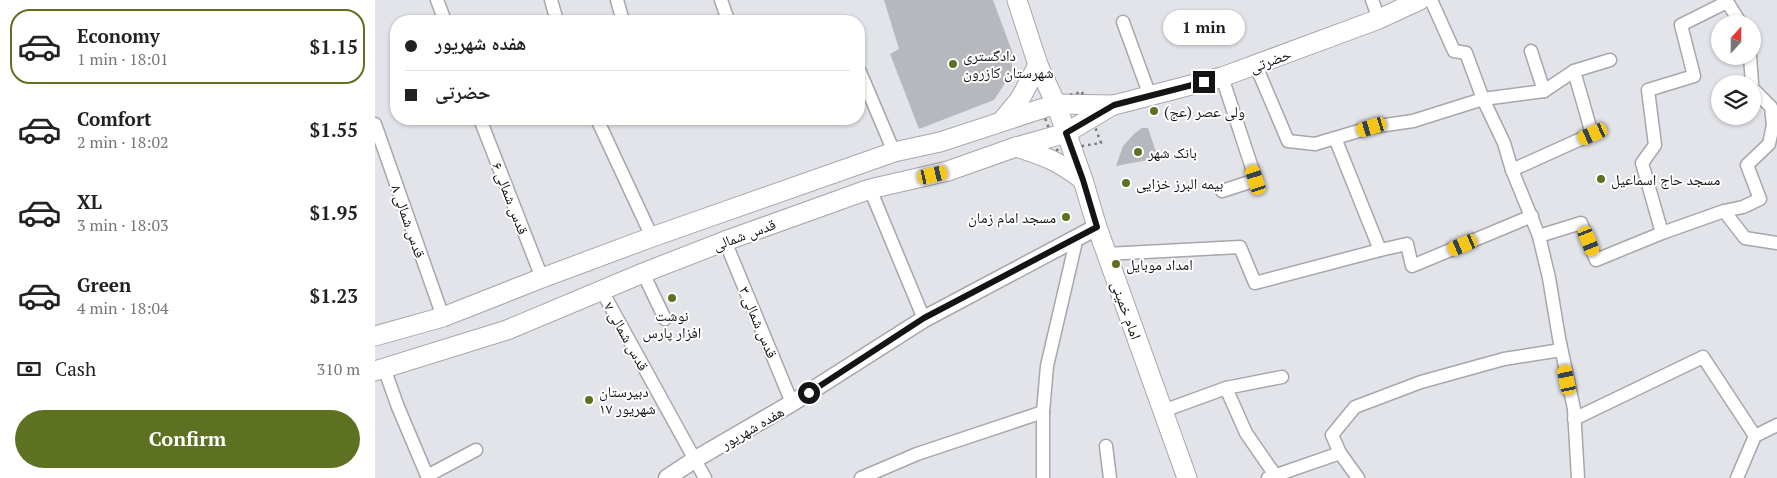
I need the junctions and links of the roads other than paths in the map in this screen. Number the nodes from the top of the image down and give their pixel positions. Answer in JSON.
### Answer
{"nodes":[{"id":1,"x":437,"y":0,"type":"edge"},
{"id":2,"x":551,"y":0,"type":"edge"},
{"id":3,"x":617,"y":0,"type":"edge"},
{"id":4,"x":721,"y":0,"type":"edge"},
{"id":5,"x":1372,"y":0,"type":"edge"},
{"id":6,"x":1420,"y":0,"type":"edge"},
{"id":7,"x":1431,"y":0,"type":"edge"},
{"id":8,"x":1021,"y":1,"type":"edge"},
{"id":9,"x":1727,"y":1,"type":"edge"},
{"id":10,"x":443,"y":15,"type":"edge"},
{"id":11,"x":555,"y":15,"type":"edge"},
{"id":12,"x":621,"y":15,"type":"edge"},
{"id":13,"x":726,"y":15,"type":"edge"},
{"id":14,"x":1736,"y":15,"type":"edge"},
{"id":15,"x":1379,"y":19,"type":"junction"},
{"id":16,"x":1123,"y":22,"type":"dead end"},
{"id":17,"x":1531,"y":51,"type":"dead end"},
{"id":18,"x":1610,"y":60,"type":"dead end"},
{"id":19,"x":1039,"y":65,"type":"junction"},
{"id":20,"x":1256,"y":66,"type":"junction"},
{"id":21,"x":1574,"y":71,"type":"junction"},
{"id":22,"x":1222,"y":77,"type":"junction"},
{"id":23,"x":865,"y":84,"type":"edge"},
{"id":24,"x":1544,"y":91,"type":"junction"},
{"id":25,"x":1761,"y":95,"type":"edge"},
{"id":26,"x":1150,"y":96,"type":"junction"},
{"id":27,"x":1483,"y":99,"type":"junction"},
{"id":28,"x":1056,"y":104,"type":"junction"},
{"id":29,"x":1114,"y":105,"type":"junction"},
{"id":30,"x":1774,"y":106,"type":"edge"},
{"id":31,"x":1001,"y":122,"type":"junction"},
{"id":32,"x":375,"y":124,"type":"edge"},
{"id":33,"x":483,"y":125,"type":"edge"},
{"id":34,"x":600,"y":125,"type":"edge"},
{"id":35,"x":1066,"y":133,"type":"junction"},
{"id":36,"x":1335,"y":138,"type":"junction"},
{"id":37,"x":1016,"y":147,"type":"junction"},
{"id":38,"x":894,"y":152,"type":"junction"},
{"id":39,"x":1512,"y":170,"type":"junction"},
{"id":40,"x":1083,"y":180,"type":"junction"},
{"id":41,"x":870,"y":189,"type":"junction"},
{"id":42,"x":1222,"y":191,"type":"dead end"},
{"id":43,"x":1724,"y":211,"type":"junction"},
{"id":44,"x":1531,"y":216,"type":"junction"},
{"id":45,"x":1097,"y":227,"type":"junction"},
{"id":46,"x":1662,"y":233,"type":"junction"},
{"id":47,"x":1539,"y":236,"type":"junction"},
{"id":48,"x":1077,"y":237,"type":"junction"},
{"id":49,"x":652,"y":238,"type":"junction"},
{"id":50,"x":725,"y":241,"type":"junction"},
{"id":51,"x":1777,"y":243,"type":"edge"},
{"id":52,"x":1380,"y":250,"type":"junction"},
{"id":53,"x":1106,"y":254,"type":"junction"},
{"id":54,"x":643,"y":273,"type":"junction"},
{"id":55,"x":542,"y":278,"type":"junction"},
{"id":56,"x":602,"y":291,"type":"junction"},
{"id":57,"x":443,"y":317,"type":"junction"},
{"id":58,"x":924,"y":318,"type":"junction"},
{"id":59,"x":665,"y":319,"type":"dead end"},
{"id":60,"x":375,"y":336,"type":"edge"},
{"id":61,"x":1561,"y":350,"type":"junction"},
{"id":62,"x":379,"y":369,"type":"edge"},
{"id":63,"x":1282,"y":377,"type":"dead end"},
{"id":64,"x":1226,"y":388,"type":"junction"},
{"id":65,"x":793,"y":403,"type":"junction"},
{"id":66,"x":1163,"y":411,"type":"junction"},
{"id":67,"x":1043,"y":412,"type":"junction"},
{"id":68,"x":1574,"y":419,"type":"junction"},
{"id":69,"x":1777,"y":425,"type":"edge"},
{"id":70,"x":1755,"y":436,"type":"junction"},
{"id":71,"x":1106,"y":446,"type":"dead end"},
{"id":72,"x":476,"y":450,"type":"dead end"},
{"id":73,"x":1339,"y":453,"type":"junction"},
{"id":74,"x":694,"y":460,"type":"junction"},
{"id":75,"x":1272,"y":476,"type":"edge"},
{"id":76,"x":428,"y":477,"type":"edge"},
{"id":77,"x":667,"y":478,"type":"edge"},
{"id":78,"x":705,"y":478,"type":"edge"},
{"id":79,"x":861,"y":478,"type":"edge"},
{"id":80,"x":1043,"y":478,"type":"edge"},
{"id":81,"x":1110,"y":478,"type":"edge"},
{"id":82,"x":1187,"y":478,"type":"edge"},
{"id":83,"x":1358,"y":478,"type":"edge"},
{"id":84,"x":1578,"y":478,"type":"edge"},
{"id":85,"x":1737,"y":478,"type":"edge"}],
"edges":[{"from":1,"to":10,"type":"street"},
{"from":2,"to":11,"type":"street"},
{"from":3,"to":12,"type":"street"},
{"from":4,"to":13,"type":"street"},
{"from":5,"to":15,"type":"street"},
{"from":6,"to":15,"type":"main road","name":"حضرتی"},
{"from":7,"to":27,"type":"street"},
{"from":8,"to":19,"type":"main road","name":"امام خمینی"},
{"from":9,"to":14,"type":"street"},
{"from":9,"to":46,"type":"street"},
{"from":15,"to":20,"type":"main road","name":"حضرتی"},
{"from":16,"to":26,"type":"street"},
{"from":17,"to":24,"type":"street"},
{"from":18,"to":21,"type":"street"},
{"from":19,"to":28,"type":"main road","name":"امام خمینی"},
{"from":19,"to":31,"type":"main road"},
{"from":20,"to":22,"type":"main road","name":"حضرتی"},
{"from":20,"to":36,"type":"street"},
{"from":21,"to":24,"type":"street"},
{"from":21,"to":39,"type":"street"},
{"from":22,"to":26,"type":"main road","name":"حضرتی"},
{"from":22,"to":42,"type":"street"},
{"from":23,"to":38,"type":"street"},
{"from":24,"to":27,"type":"street"},
{"from":25,"to":30,"type":"street"},
{"from":26,"to":29,"type":"main road","name":"حضرتی"},
{"from":27,"to":36,"type":"street"},
{"from":27,"to":39,"type":"street"},
{"from":28,"to":29,"type":"main road","name":"قدس شمالی"},
{"from":28,"to":31,"type":"main road","name":"قدس شمالی"},
{"from":28,"to":35,"type":"main road","name":"امام خمینی"},
{"from":29,"to":35,"type":"main road","name":"قدس شمالی"},
{"from":30,"to":43,"type":"street"},
{"from":31,"to":38,"type":"main road","name":"قدس شمالی"},
{"from":32,"to":57,"type":"street","name":"قدس شمالی ۸"},
{"from":33,"to":55,"type":"street","name":"قدس شمالی ۶"},
{"from":34,"to":49,"type":"street"},
{"from":35,"to":37,"type":"main road","name":"قدس شمالی"},
{"from":35,"to":40,"type":"main road","name":"امام خمینی"},
{"from":36,"to":52,"type":"street"},
{"from":37,"to":40,"type":"main road"},
{"from":37,"to":41,"type":"main road","name":"قدس شمالی"},
{"from":38,"to":49,"type":"main road","name":"قدس شمالی"},
{"from":39,"to":44,"type":"street"},
{"from":40,"to":45,"type":"main road","name":"امام خمینی"},
{"from":41,"to":50,"type":"main road","name":"قدس شمالی"},
{"from":41,"to":58,"type":"street"},
{"from":43,"to":46,"type":"street"},
{"from":43,"to":51,"type":"street"},
{"from":44,"to":47,"type":"street"},
{"from":44,"to":52,"type":"street"},
{"from":45,"to":48,"type":"street","name":"هفده شهریور"},
{"from":45,"to":53,"type":"main road","name":"امام خمینی"},
{"from":46,"to":47,"type":"street"},
{"from":47,"to":61,"type":"street"},
{"from":48,"to":58,"type":"street","name":"هفده شهریور"},
{"from":48,"to":67,"type":"street"},
{"from":49,"to":55,"type":"main road","name":"قدس شمالی"},
{"from":50,"to":54,"type":"main road","name":"قدس شمالی"},
{"from":50,"to":65,"type":"street","name":"۳ قدس شمالی"},
{"from":52,"to":53,"type":"street"},
{"from":53,"to":66,"type":"main road","name":"امام خمینی"},
{"from":54,"to":56,"type":"main road","name":"قدس شمالی"},
{"from":54,"to":59,"type":"street"},
{"from":55,"to":57,"type":"main road","name":"قدس شمالی"},
{"from":56,"to":62,"type":"main road","name":"قدس شمالی"},
{"from":56,"to":74,"type":"street","name":"۷ قدس شمالی"},
{"from":57,"to":60,"type":"main road","name":"قدس شمالی"},
{"from":58,"to":65,"type":"street","name":"هفده شهریور"},
{"from":61,"to":68,"type":"street"},
{"from":61,"to":73,"type":"street"},
{"from":62,"to":76,"type":"street"},
{"from":63,"to":64,"type":"street"},
{"from":64,"to":66,"type":"street"},
{"from":64,"to":75,"type":"street"},
{"from":65,"to":74,"type":"street","name":"هفده شهریور"},
{"from":66,"to":82,"type":"main road","name":"امام خمینی"},
{"from":67,"to":79,"type":"street"},
{"from":67,"to":80,"type":"street"},
{"from":68,"to":70,"type":"street"},
{"from":68,"to":84,"type":"street"},
{"from":69,"to":70,"type":"street"},
{"from":70,"to":85,"type":"street"},
{"from":71,"to":81,"type":"street"},
{"from":72,"to":76,"type":"street"},
{"from":73,"to":75,"type":"street"},
{"from":73,"to":83,"type":"street"},
{"from":74,"to":77,"type":"street","name":"هفده شهریور"},
{"from":74,"to":78,"type":"street","name":"۷ قدس شمالی"}]}
